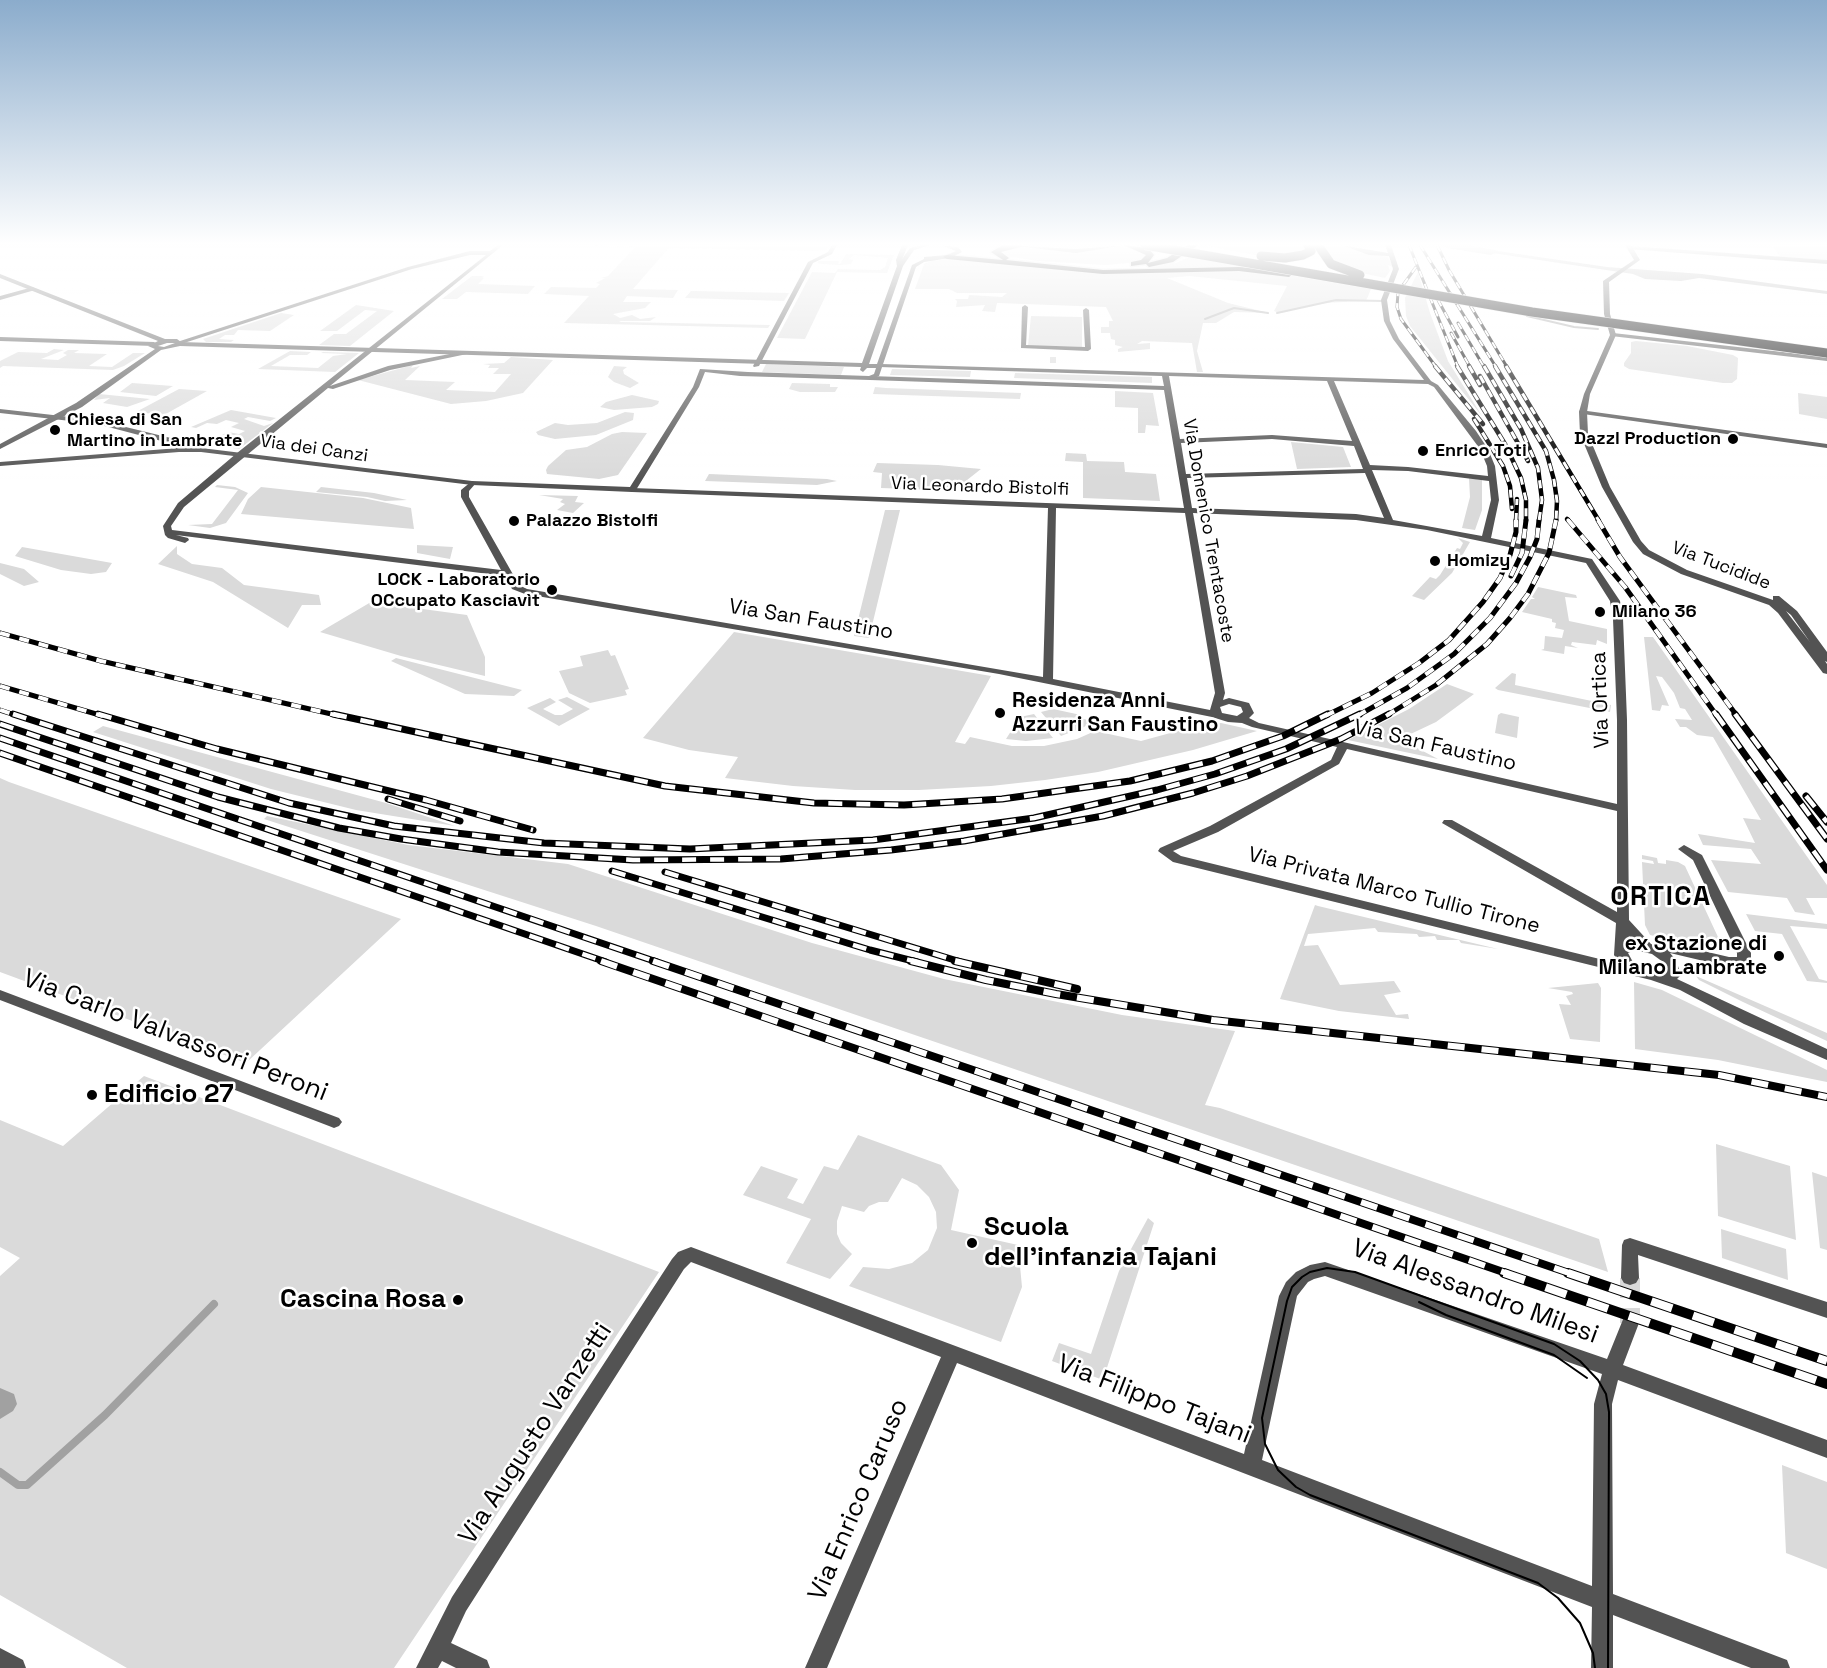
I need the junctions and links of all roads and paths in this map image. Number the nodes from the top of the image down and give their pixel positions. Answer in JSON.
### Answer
{"nodes":[{"id":1,"x":121,"y":323,"type":"edge"},
{"id":2,"x":251,"y":323,"type":"edge"},
{"id":3,"x":405,"y":323,"type":"edge"},
{"id":4,"x":779,"y":323,"type":"edge"},
{"id":5,"x":879,"y":323,"type":"edge"},
{"id":6,"x":895,"y":323,"type":"edge"},
{"id":7,"x":1024,"y":323,"type":"edge"},
{"id":8,"x":1087,"y":323,"type":"edge"},
{"id":9,"x":1388,"y":323,"type":"edge"},
{"id":10,"x":1600,"y":323,"type":"edge"},
{"id":11,"x":1610,"y":323,"type":"edge"},
{"id":12,"x":1660,"y":323,"type":"edge"},
{"id":13,"x":152,"y":335,"type":"junction"},
{"id":14,"x":1613,"y":335,"type":"junction"},
{"id":15,"x":0,"y":339,"type":"edge"},
{"id":16,"x":163,"y":341,"type":"junction"},
{"id":17,"x":198,"y":341,"type":"junction"},
{"id":18,"x":130,"y":343,"type":"junction"},
{"id":19,"x":179,"y":343,"type":"junction"},
{"id":20,"x":156,"y":346,"type":"junction"},
{"id":21,"x":1827,"y":346,"type":"edge"},
{"id":22,"x":371,"y":350,"type":"junction"},
{"id":23,"x":1827,"y":353,"type":"edge"},
{"id":24,"x":443,"y":355,"type":"junction"},
{"id":25,"x":675,"y":359,"type":"junction"},
{"id":26,"x":1053,"y":359,"type":"junction"},
{"id":27,"x":1827,"y":359,"type":"edge"},
{"id":28,"x":729,"y":360,"type":"junction"},
{"id":29,"x":759,"y":362,"type":"junction"},
{"id":30,"x":864,"y":365,"type":"junction"},
{"id":31,"x":881,"y":366,"type":"junction"},
{"id":32,"x":701,"y":368,"type":"junction"},
{"id":33,"x":347,"y":369,"type":"junction"},
{"id":34,"x":731,"y":373,"type":"junction"},
{"id":35,"x":740,"y":374,"type":"junction"},
{"id":36,"x":1165,"y":374,"type":"junction"},
{"id":37,"x":362,"y":376,"type":"junction"},
{"id":38,"x":870,"y":378,"type":"junction"},
{"id":39,"x":1330,"y":379,"type":"junction"},
{"id":40,"x":1429,"y":382,"type":"junction"},
{"id":41,"x":696,"y":387,"type":"junction"},
{"id":42,"x":1167,"y":388,"type":"junction"},
{"id":43,"x":316,"y":394,"type":"junction"},
{"id":44,"x":0,"y":411,"type":"edge"},
{"id":45,"x":1587,"y":413,"type":"junction"},
{"id":46,"x":54,"y":418,"type":"junction"},
{"id":47,"x":1176,"y":441,"type":"junction"},
{"id":48,"x":1356,"y":444,"type":"junction"},
{"id":49,"x":1827,"y":446,"type":"edge"},
{"id":50,"x":0,"y":447,"type":"edge"},
{"id":51,"x":179,"y":450,"type":"junction"},
{"id":52,"x":240,"y":455,"type":"junction"},
{"id":53,"x":0,"y":464,"type":"edge"},
{"id":54,"x":1367,"y":469,"type":"junction"},
{"id":55,"x":1182,"y":476,"type":"junction"},
{"id":56,"x":1494,"y":479,"type":"junction"},
{"id":57,"x":472,"y":483,"type":"junction"},
{"id":58,"x":632,"y":490,"type":"junction"},
{"id":59,"x":1052,"y":506,"type":"junction"},
{"id":60,"x":1188,"y":511,"type":"junction"},
{"id":61,"x":1389,"y":520,"type":"junction"},
{"id":62,"x":168,"y":531,"type":"junction"},
{"id":63,"x":1486,"y":539,"type":"junction"},
{"id":64,"x":185,"y":540,"type":"dead end"},
{"id":65,"x":508,"y":574,"type":"junction"},
{"id":66,"x":1701,"y":574,"type":"junction"},
{"id":67,"x":1827,"y":658,"type":"edge"},
{"id":68,"x":1827,"y":671,"type":"edge"},
{"id":69,"x":1048,"y":681,"type":"junction"},
{"id":70,"x":1220,"y":693,"type":"junction"},
{"id":71,"x":1232,"y":701,"type":"junction"},
{"id":72,"x":1216,"y":710,"type":"junction"},
{"id":73,"x":1240,"y":719,"type":"junction"},
{"id":74,"x":1344,"y":745,"type":"junction"},
{"id":75,"x":1622,"y":809,"type":"junction"},
{"id":76,"x":1448,"y":823,"type":"dead end"},
{"id":77,"x":1684,"y":849,"type":"dead end"},
{"id":78,"x":1623,"y":921,"type":"junction"},
{"id":79,"x":1646,"y":946,"type":"junction"},
{"id":80,"x":1659,"y":951,"type":"junction"},
{"id":81,"x":1621,"y":960,"type":"junction"},
{"id":82,"x":1671,"y":969,"type":"junction"},
{"id":83,"x":1648,"y":975,"type":"junction"},
{"id":84,"x":1685,"y":987,"type":"junction"},
{"id":85,"x":0,"y":995,"type":"edge"},
{"id":86,"x":1827,"y":1055,"type":"edge"},
{"id":87,"x":333,"y":1122,"type":"dead end"},
{"id":88,"x":687,"y":1255,"type":"joint"},
{"id":89,"x":1630,"y":1278,"type":"tunnel mouth"},
{"id":90,"x":1827,"y":1310,"type":"edge"},
{"id":91,"x":1630,"y":1323,"type":"tunnel mouth"},
{"id":92,"x":952,"y":1353,"type":"junction"},
{"id":93,"x":1612,"y":1370,"type":"junction"},
{"id":94,"x":1827,"y":1449,"type":"edge"},
{"id":95,"x":1251,"y":1466,"type":"junction"},
{"id":96,"x":1601,"y":1600,"type":"junction"},
{"id":97,"x":438,"y":1648,"type":"junction"},
{"id":98,"x":0,"y":1659,"type":"edge"},
{"id":99,"x":15,"y":1668,"type":"edge"},
{"id":100,"x":427,"y":1668,"type":"edge"},
{"id":101,"x":479,"y":1668,"type":"edge"},
{"id":102,"x":816,"y":1668,"type":"edge"},
{"id":103,"x":1602,"y":1668,"type":"edge"},
{"id":104,"x":1779,"y":1668,"type":"edge"}],
"edges":[{"from":1,"to":13,"type":"street"},
{"from":2,"to":17,"type":"street"},
{"from":3,"to":22,"type":"street"},
{"from":4,"to":29,"type":"street"},
{"from":5,"to":30,"type":"street"},
{"from":6,"to":31,"type":"street"},
{"from":7,"to":26,"type":"street"},
{"from":8,"to":26,"type":"street"},
{"from":9,"to":40,"type":"street"},
{"from":10,"to":23,"type":"highway","bridge":true},
{"from":11,"to":14,"type":"street"},
{"from":12,"to":21,"type":"highway"},
{"from":13,"to":16,"type":"street"},
{"from":13,"to":18,"type":"street"},
{"from":14,"to":27,"type":"street"},
{"from":14,"to":45,"type":"street"},
{"from":15,"to":18,"type":"street"},
{"from":16,"to":19,"type":"street"},
{"from":16,"to":20,"type":"street"},
{"from":17,"to":19,"type":"street"},
{"from":17,"to":22,"type":"street"},
{"from":18,"to":20,"type":"street"},
{"from":19,"to":20,"type":"street"},
{"from":20,"to":46,"type":"street"},
{"from":22,"to":24,"type":"street"},
{"from":22,"to":33,"type":"street"},
{"from":24,"to":25,"type":"street"},
{"from":24,"to":37,"type":"street"},
{"from":25,"to":28,"type":"street"},
{"from":25,"to":32,"type":"street"},
{"from":26,"to":31,"type":"street"},
{"from":26,"to":36,"type":"street"},
{"from":28,"to":29,"type":"street"},
{"from":28,"to":32,"type":"street"},
{"from":29,"to":30,"type":"street"},
{"from":29,"to":35,"type":"street"},
{"from":30,"to":31,"type":"street"},
{"from":30,"to":38,"type":"street"},
{"from":31,"to":38,"type":"street"},
{"from":32,"to":34,"type":"street"},
{"from":32,"to":41,"type":"street"},
{"from":33,"to":37,"type":"street"},
{"from":33,"to":43,"type":"street"},
{"from":34,"to":35,"type":"street"},
{"from":34,"to":41,"type":"street"},
{"from":35,"to":38,"type":"street"},
{"from":36,"to":39,"type":"street"},
{"from":36,"to":42,"type":"street","name":"Via Domenico Trentacoste"},
{"from":37,"to":43,"type":"street"},
{"from":38,"to":42,"type":"street"},
{"from":39,"to":40,"type":"street"},
{"from":39,"to":48,"type":"street"},
{"from":40,"to":56,"type":"street"},
{"from":41,"to":58,"type":"street"},
{"from":42,"to":47,"type":"street","name":"Via Domenico Trentacoste"},
{"from":43,"to":52,"type":"street"},
{"from":44,"to":46,"type":"street"},
{"from":45,"to":49,"type":"street"},
{"from":45,"to":66,"type":"street","name":"Via Tucidide"},
{"from":46,"to":50,"type":"street"},
{"from":46,"to":51,"type":"street","name":"Via dei Canzi"},
{"from":47,"to":48,"type":"street"},
{"from":47,"to":55,"type":"street","name":"Via Domenico Trentacoste"},
{"from":48,"to":54,"type":"street"},
{"from":51,"to":52,"type":"street","name":"Via dei Canzi"},
{"from":51,"to":53,"type":"street"},
{"from":52,"to":57,"type":"street","name":"Via dei Canzi"},
{"from":52,"to":62,"type":"street"},
{"from":54,"to":55,"type":"street"},
{"from":54,"to":56,"type":"street"},
{"from":54,"to":61,"type":"street"},
{"from":55,"to":60,"type":"street","name":"Via Domenico Trentacoste"},
{"from":56,"to":63,"type":"street"},
{"from":57,"to":58,"type":"street","name":"Via Leonardo Bistolfi"},
{"from":57,"to":65,"type":"street","name":"Via San Faustino"},
{"from":58,"to":59,"type":"street","name":"Via Leonardo Bistolfi"},
{"from":59,"to":60,"type":"street","name":"Via Leonardo Bistolfi"},
{"from":59,"to":69,"type":"street"},
{"from":60,"to":61,"type":"street","name":"Via Leonardo Bistolfi"},
{"from":60,"to":70,"type":"street","name":"Via Domenico Trentacoste"},
{"from":61,"to":63,"type":"street","name":"Via Leonardo Bistolfi"},
{"from":62,"to":64,"type":"street"},
{"from":62,"to":65,"type":"street"},
{"from":63,"to":75,"type":"street","name":"Via Ortica"},
{"from":65,"to":69,"type":"street","name":"Via San Faustino"},
{"from":66,"to":67,"type":"street","name":"Via Tucidide"},
{"from":66,"to":68,"type":"street","name":"Via Tucidide"},
{"from":69,"to":72,"type":"street","name":"Via San Faustino"},
{"from":70,"to":71,"type":"street"},
{"from":70,"to":72,"type":"street","name":"Via Domenico Trentacoste"},
{"from":71,"to":72,"type":"street","name":"Via San Faustino"},
{"from":71,"to":73,"type":"street"},
{"from":72,"to":73,"type":"street","name":"Via San Faustino"},
{"from":73,"to":74,"type":"street","name":"Via San Faustino"},
{"from":74,"to":75,"type":"street","name":"Via San Faustino"},
{"from":74,"to":81,"type":"street","name":"Via Privata Marco Tullio Tirone"},
{"from":75,"to":78,"type":"street","name":"Via Ortica"},
{"from":76,"to":78,"type":"street"},
{"from":77,"to":80,"type":"street"},
{"from":78,"to":79,"type":"street"},
{"from":78,"to":81,"type":"street","name":"Via Ortica"},
{"from":79,"to":80,"type":"street"},
{"from":79,"to":81,"type":"street"},
{"from":80,"to":82,"type":"street"},
{"from":81,"to":83,"type":"street","name":"Via Privata Marco Tullio Tirone"},
{"from":82,"to":83,"type":"street"},
{"from":82,"to":84,"type":"street"},
{"from":83,"to":84,"type":"street","name":"Via Privata Marco Tullio Tirone"},
{"from":84,"to":86,"type":"street","name":"Via Privata Marco Tullio Tirone"},
{"from":85,"to":87,"type":"street","name":"Via Carlo Valvassori Peroni"},
{"from":88,"to":92,"type":"street","name":"Via Filippo Tajani"},
{"from":88,"to":97,"type":"street","name":"Via Augusto Vanzetti"},
{"from":89,"to":90,"type":"street"},
{"from":91,"to":93,"type":"street"},
{"from":92,"to":95,"type":"street","name":"Via Filippo Tajani"},
{"from":92,"to":102,"type":"street","name":"Via Enrico Caruso"},
{"from":93,"to":94,"type":"street","name":"Via Alessandro Milesi"},
{"from":93,"to":95,"type":"street","name":"Via Alessandro Milesi"},
{"from":93,"to":96,"type":"street"},
{"from":95,"to":96,"type":"street","name":"Via Filippo Tajani"},
{"from":96,"to":103,"type":"street"},
{"from":96,"to":104,"type":"street","name":"Via Filippo Tajani"},
{"from":97,"to":100,"type":"street","name":"Via Augusto Vanzetti"},
{"from":97,"to":101,"type":"street"},
{"from":98,"to":99,"type":"street"}]}
